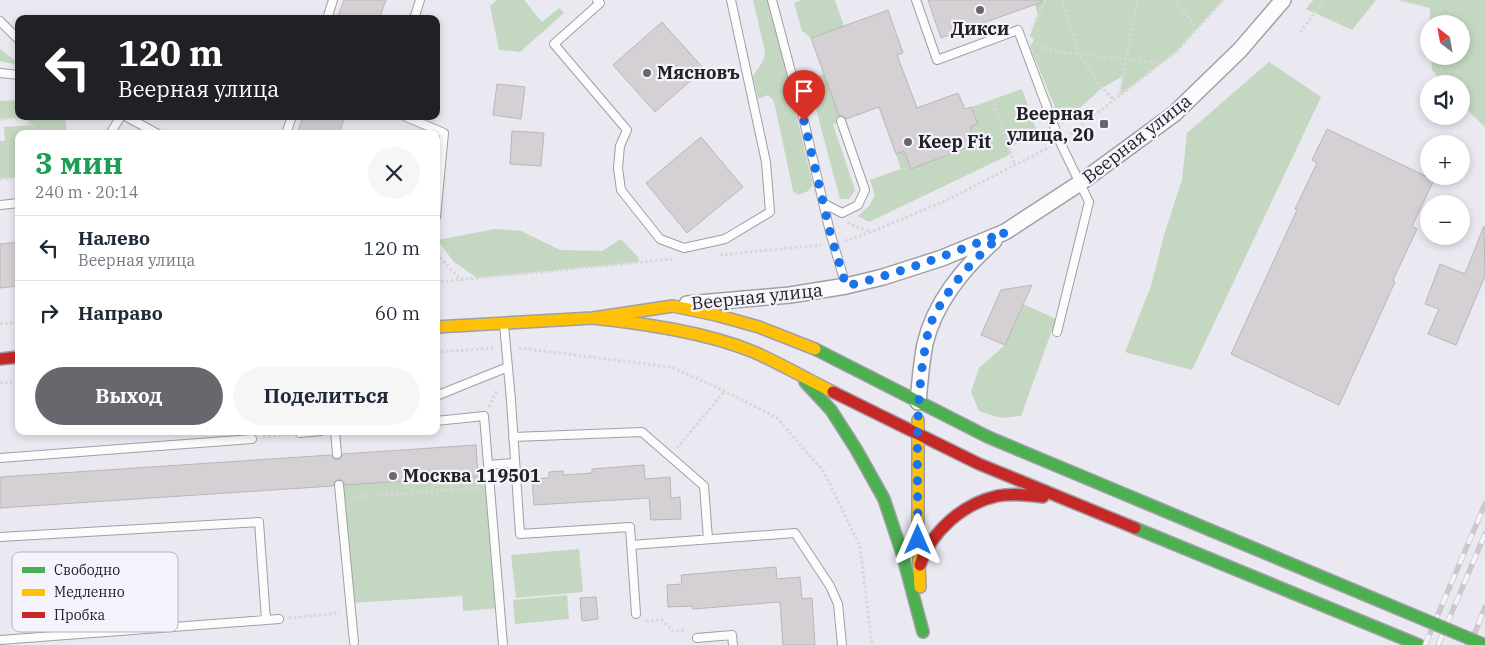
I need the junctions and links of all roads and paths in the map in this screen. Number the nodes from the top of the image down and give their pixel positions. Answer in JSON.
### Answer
{"nodes":[{"id":1,"x":333,"y":0,"type":"edge"},
{"id":2,"x":420,"y":0,"type":"edge"},
{"id":3,"x":597,"y":0,"type":"edge"},
{"id":4,"x":731,"y":0,"type":"edge"},
{"id":5,"x":773,"y":0,"type":"edge"},
{"id":6,"x":916,"y":0,"type":"edge"},
{"id":7,"x":1045,"y":0,"type":"edge"},
{"id":8,"x":1062,"y":0,"type":"edge"},
{"id":9,"x":1137,"y":0,"type":"edge"},
{"id":10,"x":1175,"y":0,"type":"edge"},
{"id":11,"x":1283,"y":0,"type":"edge"},
{"id":12,"x":1325,"y":0,"type":"edge"},
{"id":13,"x":328,"y":15,"type":"edge"},
{"id":14,"x":415,"y":15,"type":"edge"},
{"id":15,"x":0,"y":21,"type":"edge"},
{"id":16,"x":1198,"y":29,"type":"dead end"},
{"id":17,"x":1300,"y":32,"type":"dead end"},
{"id":18,"x":15,"y":36,"type":"edge"},
{"id":19,"x":1030,"y":36,"type":"junction"},
{"id":20,"x":1023,"y":43,"type":"junction"},
{"id":21,"x":1079,"y":54,"type":"junction"},
{"id":22,"x":1126,"y":59,"type":"junction"},
{"id":23,"x":1162,"y":63,"type":"dead end"},
{"id":24,"x":0,"y":73,"type":"edge"},
{"id":25,"x":15,"y":75,"type":"edge"},
{"id":26,"x":1120,"y":95,"type":"dead end"},
{"id":27,"x":992,"y":99,"type":"dead end"},
{"id":28,"x":1114,"y":100,"type":"dead end"},
{"id":29,"x":15,"y":118,"type":"edge"},
{"id":30,"x":0,"y":119,"type":"edge"},
{"id":31,"x":27,"y":120,"type":"edge"},
{"id":32,"x":131,"y":120,"type":"edge"},
{"id":33,"x":413,"y":120,"type":"edge"},
{"id":34,"x":841,"y":121,"type":"dead end"},
{"id":35,"x":36,"y":130,"type":"edge"},
{"id":36,"x":150,"y":130,"type":"edge"},
{"id":37,"x":437,"y":130,"type":"edge"},
{"id":38,"x":440,"y":131,"type":"edge"},
{"id":39,"x":1015,"y":165,"type":"dead end"},
{"id":40,"x":440,"y":175,"type":"edge"},
{"id":41,"x":15,"y":177,"type":"edge"},
{"id":42,"x":0,"y":179,"type":"edge"},
{"id":43,"x":1080,"y":183,"type":"junction"},
{"id":44,"x":824,"y":203,"type":"junction"},
{"id":45,"x":15,"y":204,"type":"edge"},
{"id":46,"x":0,"y":205,"type":"edge"},
{"id":47,"x":842,"y":213,"type":"junction"},
{"id":48,"x":871,"y":232,"type":"dead end"},
{"id":49,"x":1005,"y":232,"type":"junction"},
{"id":50,"x":440,"y":258,"type":"edge"},
{"id":51,"x":461,"y":280,"type":"dead end"},
{"id":52,"x":846,"y":286,"type":"junction"},
{"id":53,"x":673,"y":306,"type":"junction"},
{"id":54,"x":593,"y":318,"type":"junction"},
{"id":55,"x":15,"y":322,"type":"edge"},
{"id":56,"x":504,"y":323,"type":"junction"},
{"id":57,"x":0,"y":324,"type":"edge"},
{"id":58,"x":440,"y":327,"type":"edge"},
{"id":59,"x":1057,"y":332,"type":"dead end"},
{"id":60,"x":506,"y":347,"type":"junction"},
{"id":61,"x":440,"y":352,"type":"edge"},
{"id":62,"x":15,"y":357,"type":"edge"},
{"id":63,"x":0,"y":359,"type":"edge"},
{"id":64,"x":508,"y":367,"type":"junction"},
{"id":65,"x":794,"y":371,"type":"junction"},
{"id":66,"x":15,"y":382,"type":"edge"},
{"id":67,"x":0,"y":383,"type":"edge"},
{"id":68,"x":725,"y":391,"type":"junction"},
{"id":69,"x":440,"y":394,"type":"edge"},
{"id":70,"x":918,"y":402,"type":"junction"},
{"id":71,"x":440,"y":421,"type":"edge"},
{"id":72,"x":917,"y":433,"type":"junction"},
{"id":73,"x":281,"y":435,"type":"edge"},
{"id":74,"x":335,"y":435,"type":"edge"},
{"id":75,"x":514,"y":437,"type":"junction"},
{"id":76,"x":252,"y":438,"type":"joint"},
{"id":77,"x":337,"y":454,"type":"dead end"},
{"id":78,"x":670,"y":456,"type":"junction"},
{"id":79,"x":0,"y":458,"type":"edge"},
{"id":80,"x":514,"y":463,"type":"junction"},
{"id":81,"x":488,"y":465,"type":"junction"},
{"id":82,"x":339,"y":485,"type":"dead end"},
{"id":83,"x":490,"y":487,"type":"junction"},
{"id":84,"x":340,"y":498,"type":"junction"},
{"id":85,"x":1064,"y":499,"type":"junction"},
{"id":86,"x":0,"y":537,"type":"edge"},
{"id":87,"x":708,"y":538,"type":"junction"},
{"id":88,"x":631,"y":545,"type":"junction"},
{"id":89,"x":919,"y":568,"type":"junction"},
{"id":90,"x":351,"y":612,"type":"junction"},
{"id":91,"x":636,"y":614,"type":"joint"},
{"id":92,"x":279,"y":619,"type":"joint"},
{"id":93,"x":266,"y":620,"type":"junction"},
{"id":94,"x":178,"y":627,"type":"edge"},
{"id":95,"x":106,"y":632,"type":"edge"},
{"id":96,"x":923,"y":632,"type":"junction"},
{"id":97,"x":697,"y":638,"type":"joint"},
{"id":98,"x":0,"y":640,"type":"edge"},
{"id":99,"x":354,"y":642,"type":"dead end"},
{"id":100,"x":1485,"y":644,"type":"edge"},
{"id":101,"x":503,"y":645,"type":"edge"},
{"id":102,"x":733,"y":645,"type":"edge"},
{"id":103,"x":842,"y":645,"type":"edge"},
{"id":104,"x":872,"y":645,"type":"edge"},
{"id":105,"x":924,"y":645,"type":"edge"},
{"id":106,"x":1419,"y":645,"type":"edge"}],
"edges":[{"from":1,"to":13,"type":"lane"},
{"from":2,"to":14,"type":"lane"},
{"from":3,"to":4,"type":"lane"},
{"from":5,"to":44,"type":"lane"},
{"from":6,"to":20,"type":"lane"},
{"from":7,"to":19,"type":"path"},
{"from":8,"to":21,"type":"path"},
{"from":9,"to":22,"type":"path"},
{"from":10,"to":16,"type":"path"},
{"from":11,"to":43,"type":"street","name":"Веерная улица"},
{"from":12,"to":17,"type":"path"},
{"from":15,"to":18,"type":"lane"},
{"from":19,"to":20,"type":"path"},
{"from":19,"to":21,"type":"path"},
{"from":20,"to":43,"type":"lane"},
{"from":21,"to":22,"type":"path"},
{"from":21,"to":28,"type":"path"},
{"from":22,"to":23,"type":"path"},
{"from":22,"to":26,"type":"path"},
{"from":24,"to":25,"type":"lane"},
{"from":27,"to":39,"type":"path"},
{"from":29,"to":30,"type":"path"},
{"from":31,"to":35,"type":"path"},
{"from":32,"to":36,"type":"lane"},
{"from":33,"to":37,"type":"lane"},
{"from":34,"to":47,"type":"lane"},
{"from":38,"to":40,"type":"lane"},
{"from":41,"to":42,"type":"path"},
{"from":43,"to":49,"type":"street","name":"Веерная улица"},
{"from":43,"to":59,"type":"lane"},
{"from":44,"to":47,"type":"lane"},
{"from":44,"to":52,"type":"lane"},
{"from":45,"to":46,"type":"lane"},
{"from":47,"to":48,"type":"path"},
{"from":49,"to":52,"type":"street","name":"Веерная улица"},
{"from":49,"to":70,"type":"street"},
{"from":50,"to":51,"type":"path"},
{"from":52,"to":53,"type":"street","name":"Веерная улица"},
{"from":53,"to":54,"type":"street","name":"Веерная улица"},
{"from":53,"to":70,"type":"street"},
{"from":54,"to":56,"type":"street","name":"Веерная улица"},
{"from":54,"to":65,"type":"street"},
{"from":55,"to":57,"type":"path"},
{"from":56,"to":58,"type":"street","name":"Веерная улица"},
{"from":56,"to":60,"type":"lane"},
{"from":60,"to":61,"type":"path"},
{"from":60,"to":64,"type":"lane"},
{"from":60,"to":68,"type":"path"},
{"from":62,"to":63,"type":"street"},
{"from":64,"to":69,"type":"lane"},
{"from":64,"to":75,"type":"lane"},
{"from":65,"to":72,"type":"street"},
{"from":65,"to":96,"type":"street"},
{"from":66,"to":67,"type":"path"},
{"from":68,"to":78,"type":"path"},
{"from":68,"to":104,"type":"path"},
{"from":70,"to":72,"type":"street"},
{"from":70,"to":100,"type":"street","bridge":true},
{"from":71,"to":81,"type":"lane"},
{"from":72,"to":85,"type":"street"},
{"from":72,"to":89,"type":"street"},
{"from":73,"to":76,"type":"path"},
{"from":74,"to":77,"type":"lane"},
{"from":75,"to":78,"type":"lane"},
{"from":75,"to":80,"type":"lane"},
{"from":76,"to":79,"type":"lane"},
{"from":78,"to":87,"type":"lane"},
{"from":80,"to":81,"type":"lane"},
{"from":80,"to":88,"type":"lane"},
{"from":81,"to":83,"type":"lane"},
{"from":82,"to":84,"type":"lane"},
{"from":83,"to":84,"type":"path"},
{"from":83,"to":101,"type":"lane"},
{"from":84,"to":90,"type":"lane"},
{"from":85,"to":89,"type":"street"},
{"from":85,"to":106,"type":"street"},
{"from":86,"to":93,"type":"lane"},
{"from":87,"to":88,"type":"lane"},
{"from":87,"to":103,"type":"lane"},
{"from":88,"to":91,"type":"lane"},
{"from":89,"to":96,"type":"street"},
{"from":90,"to":92,"type":"path"},
{"from":90,"to":99,"type":"lane"},
{"from":91,"to":97,"type":"path"},
{"from":92,"to":93,"type":"lane"},
{"from":93,"to":94,"type":"lane"},
{"from":95,"to":98,"type":"lane"},
{"from":96,"to":105,"type":"street"},
{"from":97,"to":102,"type":"lane"}]}
